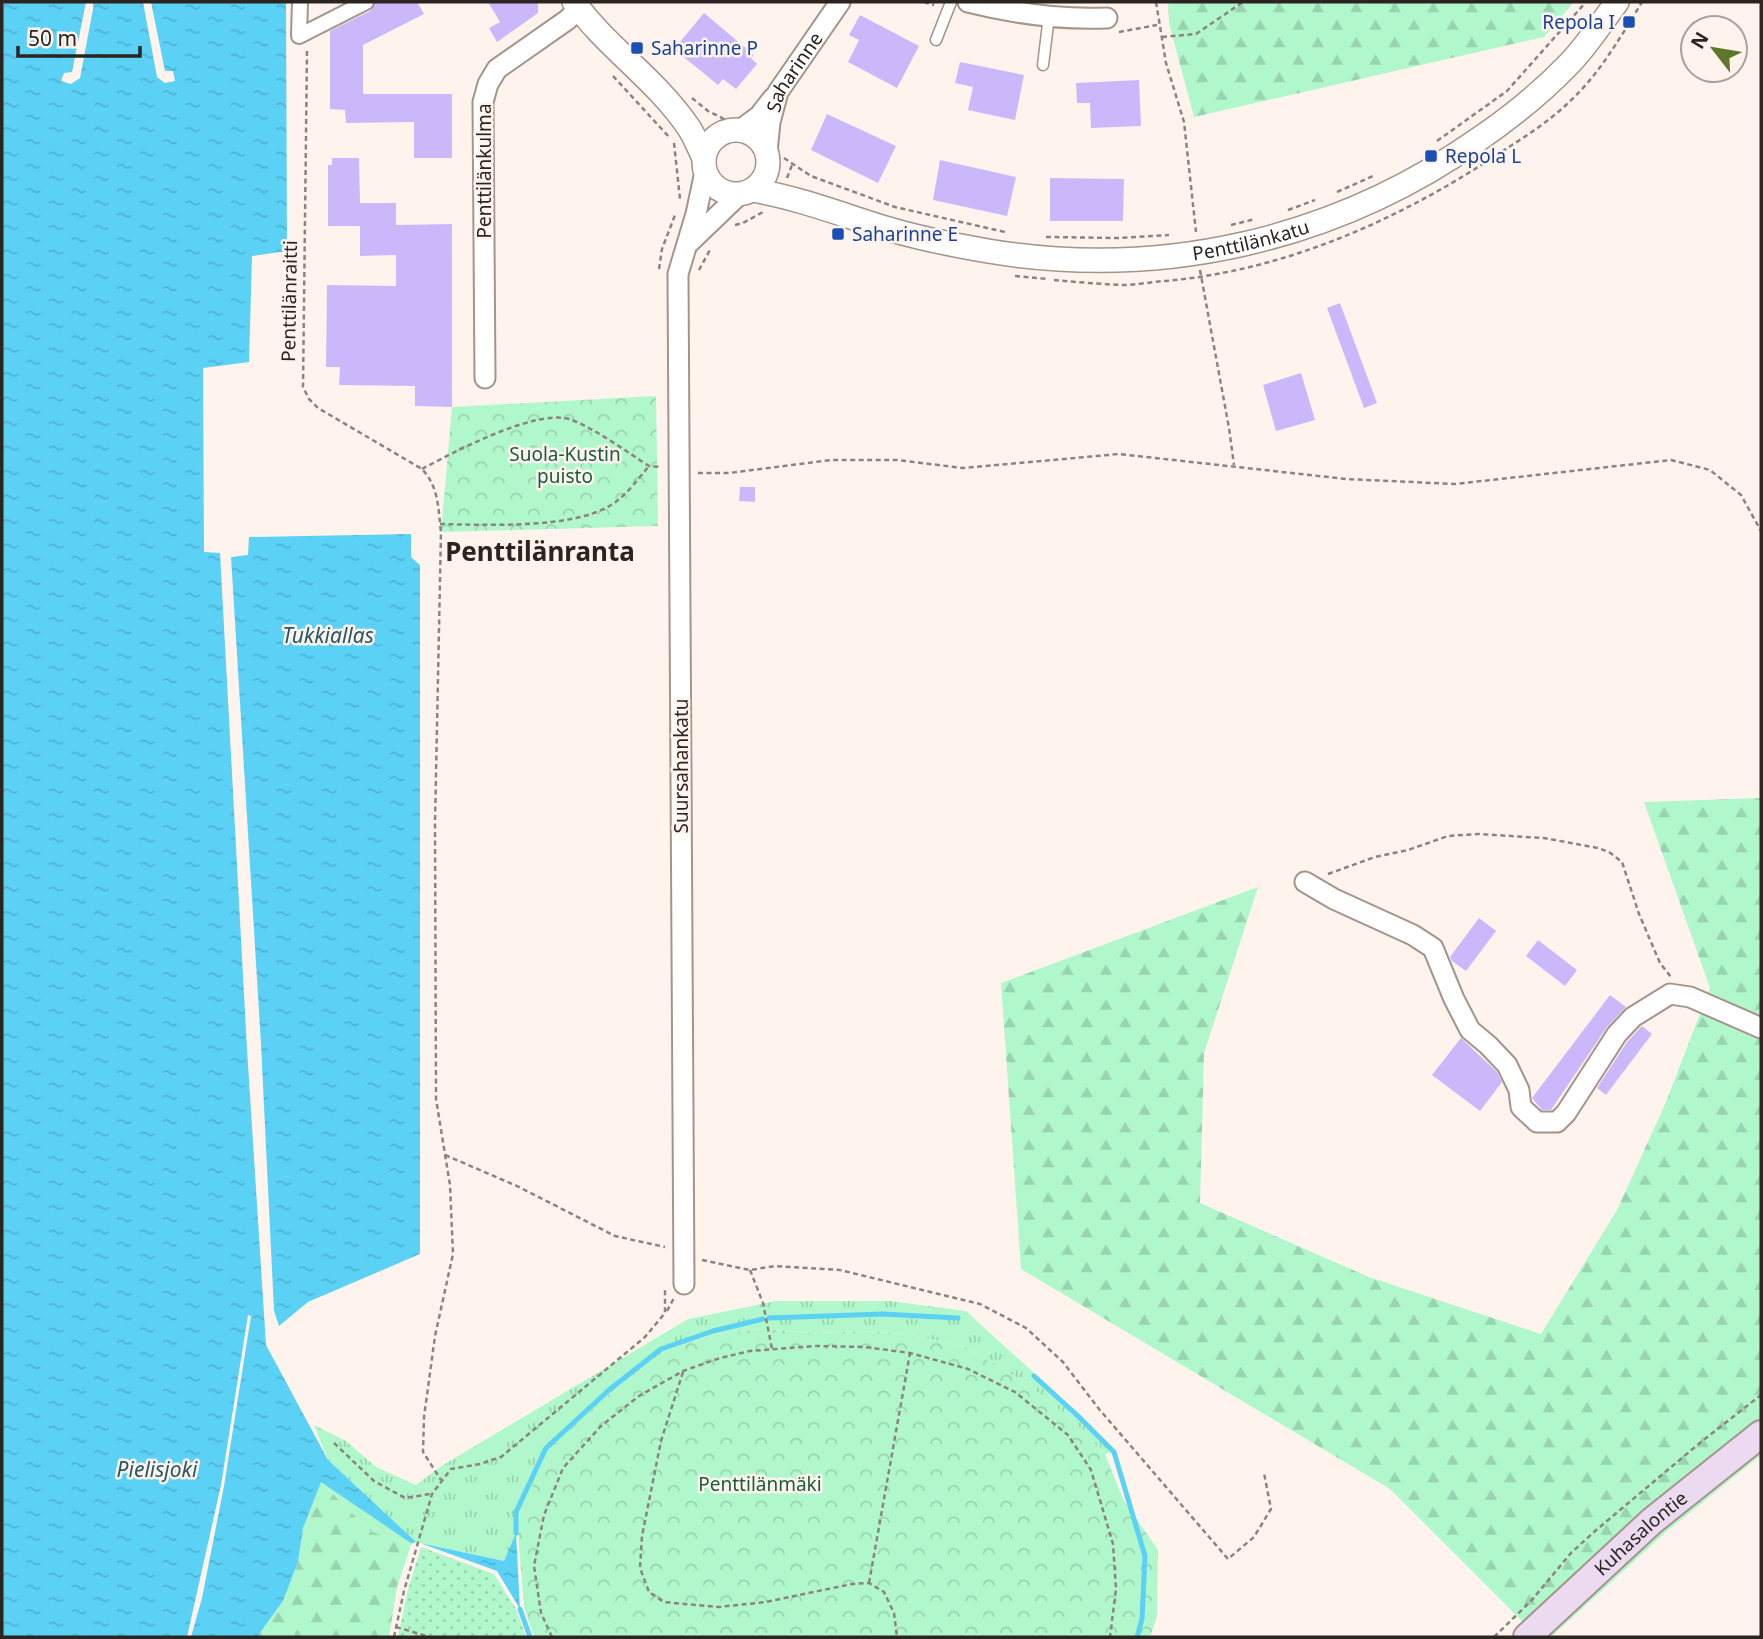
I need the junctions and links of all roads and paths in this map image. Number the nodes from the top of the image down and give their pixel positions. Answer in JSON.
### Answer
{"nodes":[{"id":1,"x":300,"y":2,"type":"edge"},
{"id":2,"x":366,"y":2,"type":"edge"},
{"id":3,"x":841,"y":2,"type":"edge"},
{"id":4,"x":966,"y":2,"type":"edge"},
{"id":5,"x":1243,"y":2,"type":"edge"},
{"id":6,"x":1586,"y":2,"type":"edge"},
{"id":7,"x":1617,"y":2,"type":"edge"},
{"id":8,"x":576,"y":6,"type":"edge"},
{"id":9,"x":1049,"y":16,"type":"junction"},
{"id":10,"x":1107,"y":18,"type":"dead end"},
{"id":11,"x":1159,"y":25,"type":"dead end"},
{"id":12,"x":307,"y":32,"type":"junction"},
{"id":13,"x":1129,"y":32,"type":"dead end"},
{"id":14,"x":1161,"y":37,"type":"dead end"},
{"id":15,"x":936,"y":40,"type":"dead end"},
{"id":16,"x":1043,"y":65,"type":"dead end"},
{"id":17,"x":606,"y":67,"type":"dead end"},
{"id":18,"x":655,"y":88,"type":"junction"},
{"id":19,"x":778,"y":92,"type":"junction"},
{"id":20,"x":688,"y":94,"type":"dead end"},
{"id":21,"x":733,"y":127,"type":"junction"},
{"id":22,"x":1428,"y":147,"type":"dead end"},
{"id":23,"x":767,"y":160,"type":"junction"},
{"id":24,"x":792,"y":164,"type":"dead end"},
{"id":25,"x":704,"y":165,"type":"junction"},
{"id":26,"x":1379,"y":173,"type":"dead end"},
{"id":27,"x":746,"y":193,"type":"junction"},
{"id":28,"x":1328,"y":196,"type":"dead end"},
{"id":29,"x":1317,"y":200,"type":"dead end"},
{"id":30,"x":809,"y":203,"type":"junction"},
{"id":31,"x":680,"y":204,"type":"dead end"},
{"id":32,"x":1285,"y":211,"type":"dead end"},
{"id":33,"x":676,"y":215,"type":"dead end"},
{"id":34,"x":1261,"y":217,"type":"dead end"},
{"id":35,"x":1222,"y":227,"type":"dead end"},
{"id":36,"x":1014,"y":233,"type":"dead end"},
{"id":37,"x":1170,"y":235,"type":"dead end"},
{"id":38,"x":1037,"y":236,"type":"dead end"},
{"id":39,"x":685,"y":248,"type":"junction"},
{"id":40,"x":659,"y":274,"type":"dead end"},
{"id":41,"x":485,"y":378,"type":"dead end"},
{"id":42,"x":649,"y":466,"type":"junction"},
{"id":43,"x":660,"y":467,"type":"dead end"},
{"id":44,"x":422,"y":469,"type":"junction"},
{"id":45,"x":694,"y":473,"type":"dead end"},
{"id":46,"x":440,"y":524,"type":"junction"},
{"id":47,"x":1761,"y":531,"type":"edge"},
{"id":48,"x":1305,"y":882,"type":"joint"},
{"id":49,"x":1690,"y":998,"type":"junction"},
{"id":50,"x":1761,"y":1028,"type":"edge"},
{"id":51,"x":445,"y":1154,"type":"junction"},
{"id":52,"x":674,"y":1250,"type":"junction"},
{"id":53,"x":750,"y":1270,"type":"junction"},
{"id":54,"x":674,"y":1285,"type":"joint"},
{"id":55,"x":772,"y":1349,"type":"junction"},
{"id":56,"x":910,"y":1353,"type":"junction"},
{"id":57,"x":683,"y":1371,"type":"junction"},
{"id":58,"x":1761,"y":1395,"type":"edge"},
{"id":59,"x":1761,"y":1434,"type":"edge"},
{"id":60,"x":334,"y":1443,"type":"dead end"},
{"id":61,"x":1265,"y":1473,"type":"dead end"},
{"id":62,"x":442,"y":1481,"type":"junction"},
{"id":63,"x":432,"y":1494,"type":"junction"},
{"id":64,"x":869,"y":1583,"type":"junction"},
{"id":65,"x":395,"y":1627,"type":"junction"},
{"id":66,"x":394,"y":1637,"type":"edge"},
{"id":67,"x":430,"y":1637,"type":"edge"},
{"id":68,"x":552,"y":1637,"type":"edge"},
{"id":69,"x":897,"y":1637,"type":"edge"},
{"id":70,"x":1110,"y":1637,"type":"edge"},
{"id":71,"x":1494,"y":1637,"type":"edge"},
{"id":72,"x":1527,"y":1637,"type":"edge"}],
"edges":[{"from":1,"to":12,"type":"street"},
{"from":2,"to":12,"type":"street"},
{"from":3,"to":19,"type":"street","name":"Saharinne"},
{"from":4,"to":9,"type":"street"},
{"from":4,"to":15,"type":"lane"},
{"from":5,"to":14,"type":"path"},
{"from":6,"to":22,"type":"path"},
{"from":7,"to":30,"type":"street","name":"Penttilänkatu"},
{"from":8,"to":18,"type":"street"},
{"from":8,"to":41,"type":"street","name":"Penttilänkulma"},
{"from":9,"to":10,"type":"street"},
{"from":9,"to":16,"type":"lane"},
{"from":11,"to":13,"type":"path"},
{"from":12,"to":44,"type":"path","name":"Penttilänraitti"},
{"from":17,"to":31,"type":"path"},
{"from":18,"to":21,"type":"street"},
{"from":18,"to":25,"type":"street"},
{"from":19,"to":21,"type":"street"},
{"from":19,"to":23,"type":"street","name":"Saharinne"},
{"from":20,"to":21,"type":"path"},
{"from":21,"to":23,"type":"street"},
{"from":21,"to":25,"type":"street"},
{"from":23,"to":27,"type":"street"},
{"from":23,"to":30,"type":"street"},
{"from":24,"to":36,"type":"path"},
{"from":25,"to":27,"type":"street"},
{"from":25,"to":39,"type":"street","name":"Suursahankatu"},
{"from":26,"to":28,"type":"path"},
{"from":27,"to":30,"type":"street","name":"Penttilänkatu"},
{"from":27,"to":39,"type":"street"},
{"from":29,"to":32,"type":"path"},
{"from":33,"to":40,"type":"path"},
{"from":34,"to":35,"type":"path"},
{"from":37,"to":38,"type":"path"},
{"from":39,"to":52,"type":"street","name":"Suursahankatu"},
{"from":42,"to":43,"type":"path"},
{"from":42,"to":44,"type":"path"},
{"from":42,"to":46,"type":"path"},
{"from":44,"to":46,"type":"path"},
{"from":45,"to":47,"type":"path"},
{"from":46,"to":51,"type":"path"},
{"from":48,"to":49,"type":"path"},
{"from":48,"to":49,"type":"street"},
{"from":49,"to":50,"type":"street"},
{"from":51,"to":52,"type":"path"},
{"from":51,"to":62,"type":"path"},
{"from":52,"to":53,"type":"path"},
{"from":52,"to":54,"type":"street","name":"Suursahankatu"},
{"from":53,"to":55,"type":"path"},
{"from":53,"to":61,"type":"path"},
{"from":54,"to":62,"type":"path"},
{"from":55,"to":56,"type":"path"},
{"from":55,"to":57,"type":"path"},
{"from":56,"to":64,"type":"path"},
{"from":56,"to":70,"type":"path"},
{"from":57,"to":64,"type":"path"},
{"from":57,"to":68,"type":"path"},
{"from":58,"to":71,"type":"path"},
{"from":59,"to":72,"type":"main road","name":"Kuhasalontie"},
{"from":60,"to":63,"type":"path"},
{"from":62,"to":63,"type":"path"},
{"from":63,"to":65,"type":"path"},
{"from":64,"to":69,"type":"path"},
{"from":65,"to":66,"type":"path"},
{"from":65,"to":67,"type":"path"}]}
